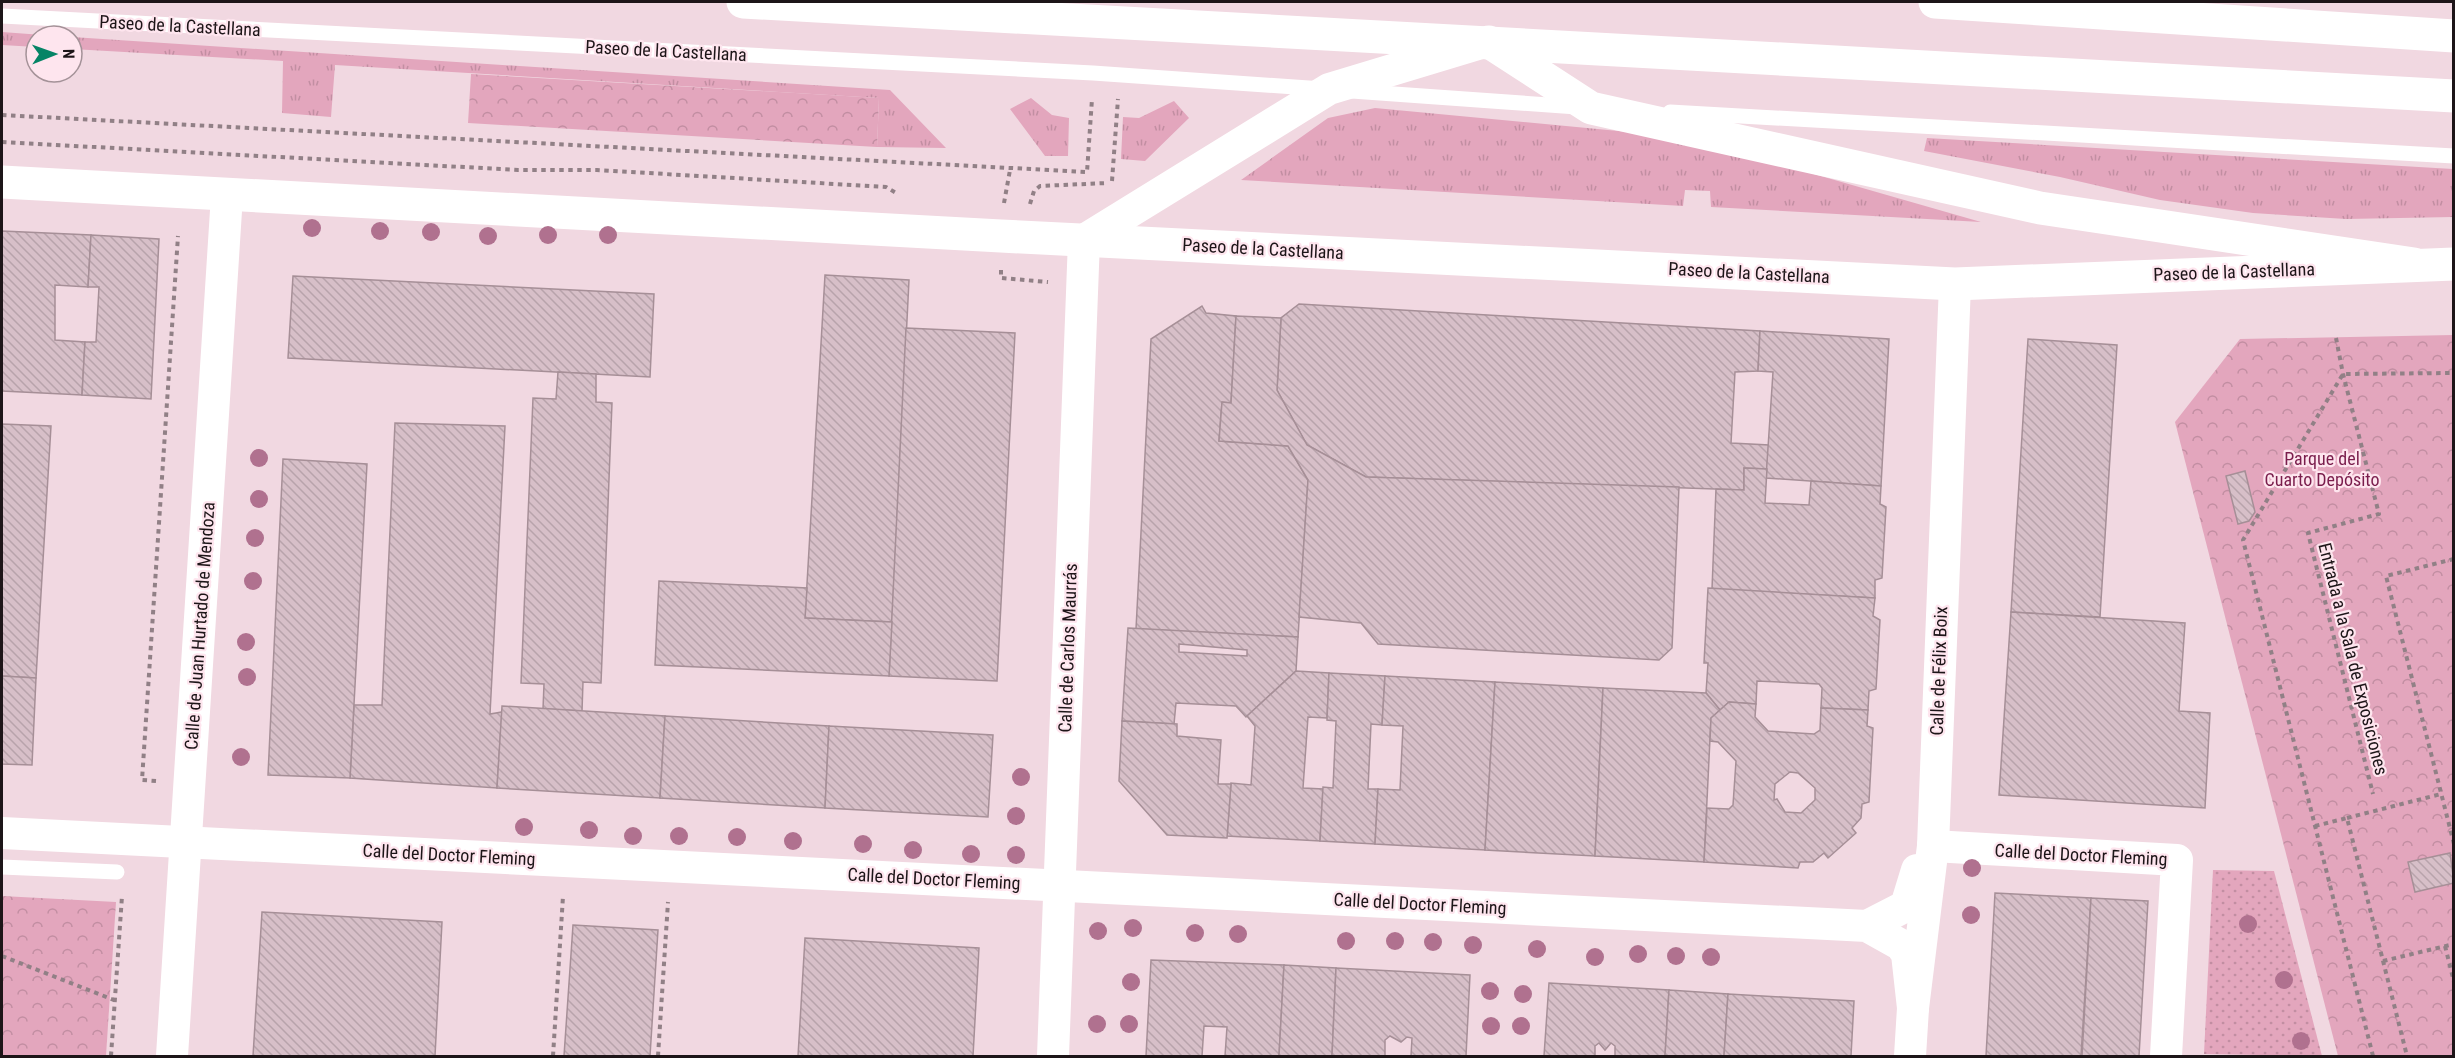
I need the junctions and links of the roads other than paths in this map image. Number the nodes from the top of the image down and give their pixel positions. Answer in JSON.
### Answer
{"nodes":[{"id":1,"x":743,"y":2,"type":"edge"},
{"id":2,"x":1935,"y":2,"type":"edge"},
{"id":3,"x":2,"y":16,"type":"edge"},
{"id":4,"x":2454,"y":36,"type":"edge"},
{"id":5,"x":1488,"y":41,"type":"junction"},
{"id":6,"x":1329,"y":89,"type":"junction"},
{"id":7,"x":2454,"y":96,"type":"edge"},
{"id":8,"x":1591,"y":108,"type":"junction"},
{"id":9,"x":2454,"y":156,"type":"edge"},
{"id":10,"x":2,"y":182,"type":"edge"},
{"id":11,"x":227,"y":195,"type":"junction"},
{"id":12,"x":1084,"y":240,"type":"junction"},
{"id":13,"x":2414,"y":264,"type":"junction"},
{"id":14,"x":2454,"y":264,"type":"edge"},
{"id":15,"x":1955,"y":284,"type":"junction"},
{"id":16,"x":1933,"y":832,"type":"junction"},
{"id":17,"x":2,"y":833,"type":"edge"},
{"id":18,"x":186,"y":842,"type":"junction"},
{"id":19,"x":2,"y":867,"type":"edge"},
{"id":20,"x":117,"y":872,"type":"dead end"},
{"id":21,"x":1059,"y":886,"type":"junction"},
{"id":22,"x":1867,"y":926,"type":"junction"},
{"id":23,"x":1913,"y":1008,"type":"junction"},
{"id":24,"x":172,"y":1056,"type":"edge"},
{"id":25,"x":1053,"y":1056,"type":"edge"},
{"id":26,"x":1910,"y":1056,"type":"edge"},
{"id":27,"x":2166,"y":1056,"type":"edge"}],
"edges":[{"from":1,"to":5,"type":"main road","name":"Paseo de la Castellana"},
{"from":2,"to":4,"type":"main road"},
{"from":3,"to":6,"type":"lane","name":"Paseo de la Castellana"},
{"from":5,"to":6,"type":"street","name":"Paseo de la Castellana"},
{"from":5,"to":7,"type":"main road","name":"Paseo de la Castellana"},
{"from":5,"to":8,"type":"main road"},
{"from":6,"to":8,"type":"lane","name":"Paseo de la Castellana"},
{"from":6,"to":12,"type":"street","name":"Paseo de la Castellana"},
{"from":8,"to":9,"type":"lane","name":"Paseo de la Castellana"},
{"from":8,"to":13,"type":"main road"},
{"from":10,"to":11,"type":"main road","name":"Paseo de la Castellana"},
{"from":11,"to":12,"type":"main road","name":"Paseo de la Castellana"},
{"from":11,"to":18,"type":"street","name":"Calle de Juan Hurtado de Mendoza"},
{"from":12,"to":15,"type":"main road","name":"Paseo de la Castellana"},
{"from":12,"to":21,"type":"street","name":"Calle de Carlos Maurrás"},
{"from":13,"to":14,"type":"main road"},
{"from":13,"to":15,"type":"main road","name":"Paseo de la Castellana"},
{"from":15,"to":16,"type":"street","name":"Calle de Félix Boix"},
{"from":16,"to":22,"type":"street","name":"Calle del Doctor Fleming"},
{"from":16,"to":23,"type":"street","name":"Calle de Félix Boix"},
{"from":16,"to":27,"type":"street","name":"Calle del Doctor Fleming"},
{"from":17,"to":18,"type":"street","name":"Calle del Doctor Fleming"},
{"from":18,"to":21,"type":"street","name":"Calle del Doctor Fleming"},
{"from":18,"to":24,"type":"street","name":"Calle de Juan Hurtado de Mendoza"},
{"from":19,"to":20,"type":"lane"},
{"from":21,"to":22,"type":"street","name":"Calle del Doctor Fleming"},
{"from":21,"to":25,"type":"street","name":"Calle de Carlos Maurrás"},
{"from":22,"to":23,"type":"street","name":"Calle del Doctor Fleming"},
{"from":23,"to":26,"type":"street","name":"Calle de Félix Boix"}]}
